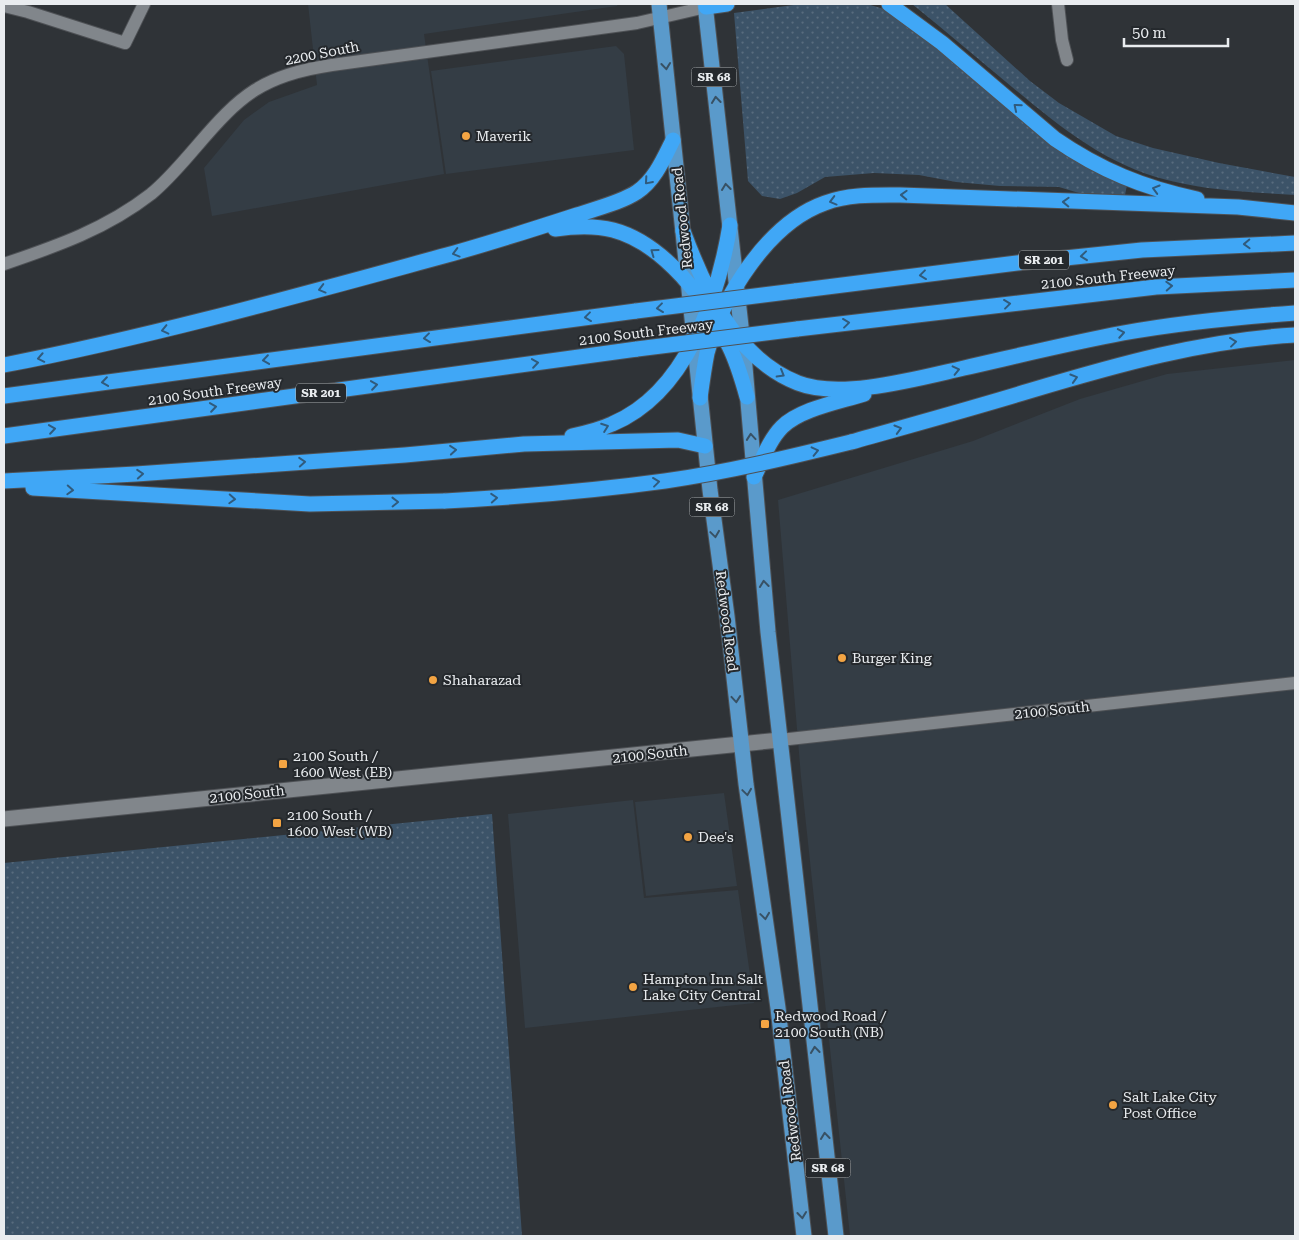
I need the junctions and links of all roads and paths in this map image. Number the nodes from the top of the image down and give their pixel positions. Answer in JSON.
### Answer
{"nodes":[{"id":1,"x":144,"y":4,"type":"edge"},
{"id":2,"x":727,"y":4,"type":"edge"},
{"id":3,"x":889,"y":4,"type":"edge"},
{"id":4,"x":1058,"y":4,"type":"edge"},
{"id":5,"x":706,"y":5,"type":"edge"},
{"id":6,"x":4,"y":6,"type":"edge"},
{"id":7,"x":660,"y":11,"type":"edge"},
{"id":8,"x":1067,"y":60,"type":"dead end"},
{"id":9,"x":673,"y":140,"type":"junction"},
{"id":10,"x":1238,"y":207,"type":"junction"},
{"id":11,"x":1295,"y":213,"type":"edge"},
{"id":12,"x":730,"y":226,"type":"junction"},
{"id":13,"x":683,"y":231,"type":"junction"},
{"id":14,"x":502,"y":240,"type":"junction"},
{"id":15,"x":1295,"y":243,"type":"edge"},
{"id":16,"x":4,"y":264,"type":"edge"},
{"id":17,"x":1295,"y":280,"type":"edge"},
{"id":18,"x":689,"y":286,"type":"junction"},
{"id":19,"x":737,"y":287,"type":"junction"},
{"id":20,"x":715,"y":312,"type":"junction"},
{"id":21,"x":1295,"y":313,"type":"edge"},
{"id":22,"x":1295,"y":335,"type":"edge"},
{"id":23,"x":694,"y":342,"type":"junction"},
{"id":24,"x":743,"y":344,"type":"junction"},
{"id":25,"x":4,"y":365,"type":"edge"},
{"id":26,"x":908,"y":380,"type":"junction"},
{"id":27,"x":4,"y":396,"type":"edge"},
{"id":28,"x":747,"y":397,"type":"junction"},
{"id":29,"x":700,"y":398,"type":"junction"},
{"id":30,"x":4,"y":436,"type":"edge"},
{"id":31,"x":524,"y":444,"type":"junction"},
{"id":32,"x":705,"y":446,"type":"junction"},
{"id":33,"x":754,"y":478,"type":"junction"},
{"id":34,"x":4,"y":481,"type":"edge"},
{"id":35,"x":4,"y":487,"type":"edge"},
{"id":36,"x":1295,"y":683,"type":"edge"},
{"id":37,"x":780,"y":740,"type":"junction"},
{"id":38,"x":741,"y":744,"type":"junction"},
{"id":39,"x":4,"y":820,"type":"edge"},
{"id":40,"x":804,"y":1236,"type":"edge"},
{"id":41,"x":836,"y":1236,"type":"edge"}],
"edges":[{"from":1,"to":6,"type":"street"},
{"from":2,"to":5,"type":"highway"},
{"from":10,"to":3,"type":"highway","one_way":true},
{"from":4,"to":8,"type":"street"},
{"from":5,"to":7,"type":"street","name":"2200 South"},
{"from":12,"to":5,"type":"main road","number":"SR 68","one_way":true},
{"from":7,"to":9,"type":"main road","name":"Redwood Road","number":"SR 68","one_way":true},
{"from":7,"to":16,"type":"street","name":"2200 South"},
{"from":9,"to":13,"type":"main road","name":"Redwood Road","number":"SR 68"},
{"from":9,"to":14,"type":"highway","one_way":true},
{"from":10,"to":11,"type":"highway"},
{"from":10,"to":19,"type":"highway","one_way":true},
{"from":12,"to":19,"type":"main road","number":"SR 68"},
{"from":12,"to":20,"type":"highway"},
{"from":13,"to":18,"type":"main road","name":"Redwood Road","number":"SR 68"},
{"from":13,"to":20,"type":"highway"},
{"from":18,"to":14,"type":"highway","one_way":true},
{"from":14,"to":25,"type":"highway","one_way":true},
{"from":15,"to":27,"type":"highway","name":"2100 South Freeway","number":"SR 201","one_way":true,"bridge":true},
{"from":30,"to":17,"type":"highway","name":"2100 South Freeway","number":"SR 201","one_way":true,"bridge":true},
{"from":18,"to":20,"type":"highway"},
{"from":18,"to":23,"type":"main road","name":"Redwood Road","number":"SR 68"},
{"from":19,"to":20,"type":"highway"},
{"from":19,"to":24,"type":"main road","number":"SR 68"},
{"from":20,"to":23,"type":"highway"},
{"from":20,"to":24,"type":"highway"},
{"from":20,"to":28,"type":"highway"},
{"from":20,"to":29,"type":"highway"},
{"from":26,"to":21,"type":"highway","one_way":true},
{"from":35,"to":22,"type":"highway","one_way":true,"bridge":true},
{"from":23,"to":29,"type":"main road","name":"Redwood Road","number":"SR 68"},
{"from":31,"to":23,"type":"highway","one_way":true},
{"from":24,"to":26,"type":"highway","one_way":true},
{"from":24,"to":28,"type":"main road","number":"SR 68"},
{"from":26,"to":33,"type":"highway"},
{"from":33,"to":28,"type":"main road","number":"SR 68","one_way":true},
{"from":29,"to":32,"type":"main road","name":"Redwood Road","number":"SR 68"},
{"from":31,"to":32,"type":"highway"},
{"from":34,"to":31,"type":"highway","one_way":true},
{"from":32,"to":38,"type":"main road","name":"Redwood Road","number":"SR 68","one_way":true},
{"from":37,"to":33,"type":"main road","number":"SR 68","one_way":true},
{"from":36,"to":37,"type":"street","name":"2100 South"},
{"from":37,"to":38,"type":"street","name":"2100 South"},
{"from":41,"to":37,"type":"main road","number":"SR 68","one_way":true},
{"from":38,"to":39,"type":"street","name":"2100 South"},
{"from":38,"to":40,"type":"main road","name":"Redwood Road","number":"SR 68","one_way":true}]}
